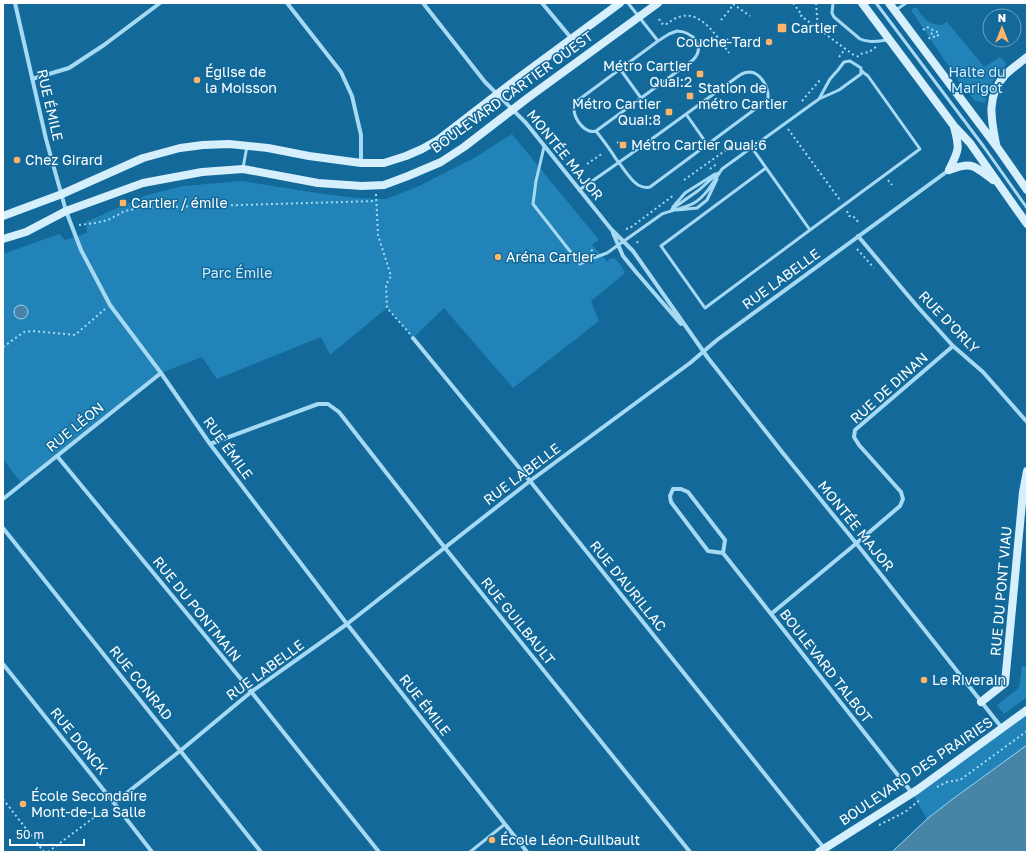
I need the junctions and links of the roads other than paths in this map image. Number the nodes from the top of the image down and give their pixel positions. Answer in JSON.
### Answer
{"nodes":[{"id":1,"x":15,"y":3,"type":"edge"},
{"id":2,"x":160,"y":3,"type":"edge"},
{"id":3,"x":287,"y":3,"type":"edge"},
{"id":4,"x":423,"y":3,"type":"edge"},
{"id":5,"x":542,"y":3,"type":"edge"},
{"id":6,"x":620,"y":3,"type":"edge"},
{"id":7,"x":628,"y":3,"type":"edge"},
{"id":8,"x":658,"y":3,"type":"edge"},
{"id":9,"x":833,"y":3,"type":"edge"},
{"id":10,"x":862,"y":3,"type":"edge"},
{"id":11,"x":876,"y":3,"type":"edge"},
{"id":12,"x":889,"y":3,"type":"edge"},
{"id":13,"x":906,"y":3,"type":"edge"},
{"id":14,"x":895,"y":11,"type":"junction"},
{"id":15,"x":639,"y":17,"type":"junction"},
{"id":16,"x":572,"y":39,"type":"junction"},
{"id":17,"x":889,"y":40,"type":"junction"},
{"id":18,"x":658,"y":41,"type":"junction"},
{"id":19,"x":1027,"y":57,"type":"edge"},
{"id":20,"x":620,"y":69,"type":"junction"},
{"id":21,"x":862,"y":71,"type":"junction"},
{"id":22,"x":32,"y":79,"type":"junction"},
{"id":23,"x":498,"y":94,"type":"junction"},
{"id":24,"x":641,"y":98,"type":"junction"},
{"id":25,"x":819,"y":99,"type":"junction"},
{"id":26,"x":513,"y":110,"type":"junction"},
{"id":27,"x":686,"y":114,"type":"junction"},
{"id":28,"x":954,"y":126,"type":"junction"},
{"id":29,"x":596,"y":131,"type":"junction"},
{"id":30,"x":707,"y":144,"type":"junction"},
{"id":31,"x":247,"y":146,"type":"junction"},
{"id":32,"x":544,"y":147,"type":"junction"},
{"id":33,"x":997,"y":147,"type":"junction"},
{"id":34,"x":752,"y":148,"type":"junction"},
{"id":35,"x":619,"y":162,"type":"junction"},
{"id":36,"x":361,"y":163,"type":"junction"},
{"id":37,"x":766,"y":168,"type":"junction"},
{"id":38,"x":243,"y":169,"type":"junction"},
{"id":39,"x":722,"y":169,"type":"junction"},
{"id":40,"x":949,"y":170,"type":"junction"},
{"id":41,"x":1000,"y":186,"type":"junction"},
{"id":42,"x":579,"y":190,"type":"junction"},
{"id":43,"x":1027,"y":190,"type":"edge"},
{"id":44,"x":62,"y":194,"type":"junction"},
{"id":45,"x":1027,"y":208,"type":"edge"},
{"id":46,"x":66,"y":211,"type":"junction"},
{"id":47,"x":669,"y":211,"type":"junction"},
{"id":48,"x":3,"y":216,"type":"edge"},
{"id":49,"x":1027,"y":224,"type":"edge"},
{"id":50,"x":612,"y":230,"type":"junction"},
{"id":51,"x":810,"y":230,"type":"junction"},
{"id":52,"x":858,"y":236,"type":"junction"},
{"id":53,"x":3,"y":239,"type":"edge"},
{"id":54,"x":624,"y":241,"type":"junction"},
{"id":55,"x":618,"y":245,"type":"junction"},
{"id":56,"x":413,"y":338,"type":"road end"},
{"id":57,"x":694,"y":338,"type":"junction"},
{"id":58,"x":953,"y":346,"type":"junction"},
{"id":59,"x":703,"y":352,"type":"junction"},
{"id":60,"x":162,"y":373,"type":"junction"},
{"id":61,"x":1027,"y":422,"type":"edge"},
{"id":62,"x":210,"y":444,"type":"junction"},
{"id":63,"x":57,"y":456,"type":"junction"},
{"id":64,"x":1027,"y":471,"type":"edge"},
{"id":65,"x":530,"y":481,"type":"junction"},
{"id":66,"x":3,"y":499,"type":"edge"},
{"id":67,"x":3,"y":528,"type":"edge"},
{"id":68,"x":856,"y":543,"type":"junction"},
{"id":69,"x":445,"y":548,"type":"junction"},
{"id":70,"x":723,"y":553,"type":"junction"},
{"id":71,"x":770,"y":614,"type":"junction"},
{"id":72,"x":347,"y":624,"type":"junction"},
{"id":73,"x":3,"y":664,"type":"edge"},
{"id":74,"x":251,"y":692,"type":"junction"},
{"id":75,"x":981,"y":702,"type":"junction"},
{"id":76,"x":1027,"y":710,"type":"edge"},
{"id":77,"x":1002,"y":728,"type":"junction"},
{"id":78,"x":180,"y":751,"type":"junction"},
{"id":79,"x":912,"y":793,"type":"junction"},
{"id":80,"x":114,"y":803,"type":"junction"},
{"id":81,"x":505,"y":824,"type":"junction"},
{"id":82,"x":822,"y":850,"type":"edge"},
{"id":83,"x":152,"y":852,"type":"edge"},
{"id":84,"x":261,"y":852,"type":"edge"},
{"id":85,"x":380,"y":852,"type":"edge"},
{"id":86,"x":470,"y":852,"type":"edge"},
{"id":87,"x":527,"y":852,"type":"edge"},
{"id":88,"x":690,"y":852,"type":"edge"}],
"edges":[{"from":1,"to":22,"type":"street","name":"RUE ÉMILE"},
{"from":2,"to":22,"type":"street"},
{"from":3,"to":36,"type":"street"},
{"from":4,"to":23,"type":"street","name":"MONTÉE MAJOR"},
{"from":5,"to":16,"type":"street"},
{"from":6,"to":16,"type":"street","name":"BOULEVARD CARTIER OUEST"},
{"from":7,"to":15,"type":"lane"},
{"from":8,"to":15,"type":"street","name":"BOULEVARD CARTIER OUEST"},
{"from":9,"to":17,"type":"lane"},
{"from":10,"to":17,"type":"street"},
{"from":11,"to":45,"type":"lane"},
{"from":12,"to":14,"type":"street"},
{"from":13,"to":14,"type":"lane"},
{"from":14,"to":33,"type":"street"},
{"from":15,"to":18,"type":"lane"},
{"from":15,"to":26,"type":"street","name":"BOULEVARD CARTIER OUEST"},
{"from":16,"to":23,"type":"street","name":"BOULEVARD CARTIER OUEST"},
{"from":17,"to":28,"type":"street"},
{"from":18,"to":20,"type":"lane"},
{"from":18,"to":24,"type":"lane"},
{"from":19,"to":33,"type":"street"},
{"from":20,"to":24,"type":"lane"},
{"from":20,"to":29,"type":"lane"},
{"from":21,"to":25,"type":"lane"},
{"from":21,"to":25,"type":"lane"},
{"from":21,"to":51,"type":"lane"},
{"from":22,"to":44,"type":"street","name":"RUE ÉMILE"},
{"from":23,"to":26,"type":"street","name":"MONTÉE MAJOR"},
{"from":23,"to":36,"type":"street","name":"BOULEVARD CARTIER OUEST"},
{"from":24,"to":29,"type":"lane"},
{"from":25,"to":34,"type":"lane"},
{"from":26,"to":32,"type":"street","name":"MONTÉE MAJOR"},
{"from":26,"to":38,"type":"street","name":"BOULEVARD CARTIER OUEST"},
{"from":27,"to":30,"type":"lane"},
{"from":27,"to":30,"type":"lane"},
{"from":27,"to":35,"type":"lane"},
{"from":28,"to":40,"type":"street"},
{"from":28,"to":41,"type":"street"},
{"from":29,"to":35,"type":"lane"},
{"from":30,"to":35,"type":"lane"},
{"from":31,"to":36,"type":"street","name":"BOULEVARD CARTIER OUEST"},
{"from":31,"to":38,"type":"lane"},
{"from":31,"to":44,"type":"street","name":"BOULEVARD CARTIER OUEST"},
{"from":32,"to":42,"type":"street","name":"MONTÉE MAJOR"},
{"from":32,"to":55,"type":"lane"},
{"from":33,"to":43,"type":"street"},
{"from":34,"to":37,"type":"lane"},
{"from":34,"to":39,"type":"lane"},
{"from":35,"to":42,"type":"lane"},
{"from":37,"to":51,"type":"lane"},
{"from":37,"to":51,"type":"lane"},
{"from":38,"to":46,"type":"street","name":"BOULEVARD CARTIER OUEST"},
{"from":39,"to":47,"type":"lane"},
{"from":39,"to":47,"type":"lane"},
{"from":39,"to":47,"type":"lane"},
{"from":39,"to":47,"type":"lane"},
{"from":40,"to":41,"type":"street"},
{"from":40,"to":52,"type":"street","name":"RUE LABELLE"},
{"from":41,"to":49,"type":"street"},
{"from":42,"to":50,"type":"street","name":"MONTÉE MAJOR"},
{"from":44,"to":46,"type":"street","name":"RUE ÉMILE"},
{"from":44,"to":48,"type":"street","name":"BOULEVARD CARTIER OUEST"},
{"from":46,"to":53,"type":"street","name":"BOULEVARD CARTIER OUEST"},
{"from":46,"to":60,"type":"street","name":"RUE ÉMILE"},
{"from":47,"to":54,"type":"lane"},
{"from":50,"to":54,"type":"street","name":"MONTÉE MAJOR"},
{"from":50,"to":55,"type":"street","name":"MONTÉE MAJOR"},
{"from":52,"to":58,"type":"street","name":"RUE D'ORLY"},
{"from":52,"to":59,"type":"street","name":"RUE LABELLE"},
{"from":54,"to":55,"type":"lane"},
{"from":54,"to":57,"type":"street","name":"MONTÉE MAJOR"},
{"from":55,"to":57,"type":"street","name":"MONTÉE MAJOR"},
{"from":56,"to":65,"type":"street","name":"RUE D'AURILLAC"},
{"from":57,"to":59,"type":"street","name":"MONTÉE MAJOR"},
{"from":58,"to":61,"type":"street","name":"RUE D'ORLY"},
{"from":58,"to":68,"type":"street","name":"RUE DE DINAN"},
{"from":59,"to":65,"type":"street","name":"RUE LABELLE"},
{"from":59,"to":68,"type":"street","name":"MONTÉE MAJOR"},
{"from":60,"to":62,"type":"street","name":"RUE ÉMILE"},
{"from":60,"to":63,"type":"street","name":"RUE LÉON"},
{"from":62,"to":69,"type":"street","name":"RUE GUILBAULT"},
{"from":62,"to":72,"type":"street","name":"RUE ÉMILE"},
{"from":63,"to":66,"type":"street","name":"RUE LÉON"},
{"from":63,"to":74,"type":"street","name":"RUE DU PONTMAIN"},
{"from":64,"to":75,"type":"street","name":"RUE DU PONT VIAU"},
{"from":65,"to":69,"type":"street","name":"RUE LABELLE"},
{"from":65,"to":82,"type":"street","name":"RUE D'AURILLAC"},
{"from":67,"to":78,"type":"street","name":"RUE CONRAD"},
{"from":68,"to":71,"type":"street","name":"RUE DE DINAN"},
{"from":68,"to":75,"type":"street","name":"MONTÉE MAJOR"},
{"from":69,"to":72,"type":"street","name":"RUE LABELLE"},
{"from":69,"to":88,"type":"street","name":"RUE GUILBAULT"},
{"from":70,"to":70,"type":"street"},
{"from":70,"to":71,"type":"street","name":"BOULEVARD TALBOT"},
{"from":71,"to":79,"type":"street","name":"BOULEVARD TALBOT"},
{"from":72,"to":74,"type":"street","name":"RUE LABELLE"},
{"from":72,"to":81,"type":"street","name":"RUE ÉMILE"},
{"from":73,"to":80,"type":"street","name":"RUE DONCK"},
{"from":74,"to":78,"type":"street","name":"RUE LABELLE"},
{"from":74,"to":85,"type":"street","name":"RUE DU PONTMAIN"},
{"from":75,"to":77,"type":"street","name":"MONTÉE MAJOR"},
{"from":76,"to":77,"type":"street","name":"BOULEVARD DES PRAIRIES"},
{"from":77,"to":79,"type":"street","name":"BOULEVARD DES PRAIRIES"},
{"from":78,"to":80,"type":"street","name":"RUE LABELLE"},
{"from":78,"to":84,"type":"street","name":"RUE CONRAD"},
{"from":79,"to":82,"type":"street","name":"BOULEVARD DES PRAIRIES"},
{"from":80,"to":83,"type":"street","name":"RUE DONCK"},
{"from":81,"to":86,"type":"lane"},
{"from":81,"to":87,"type":"street","name":"RUE ÉMILE"}]}
